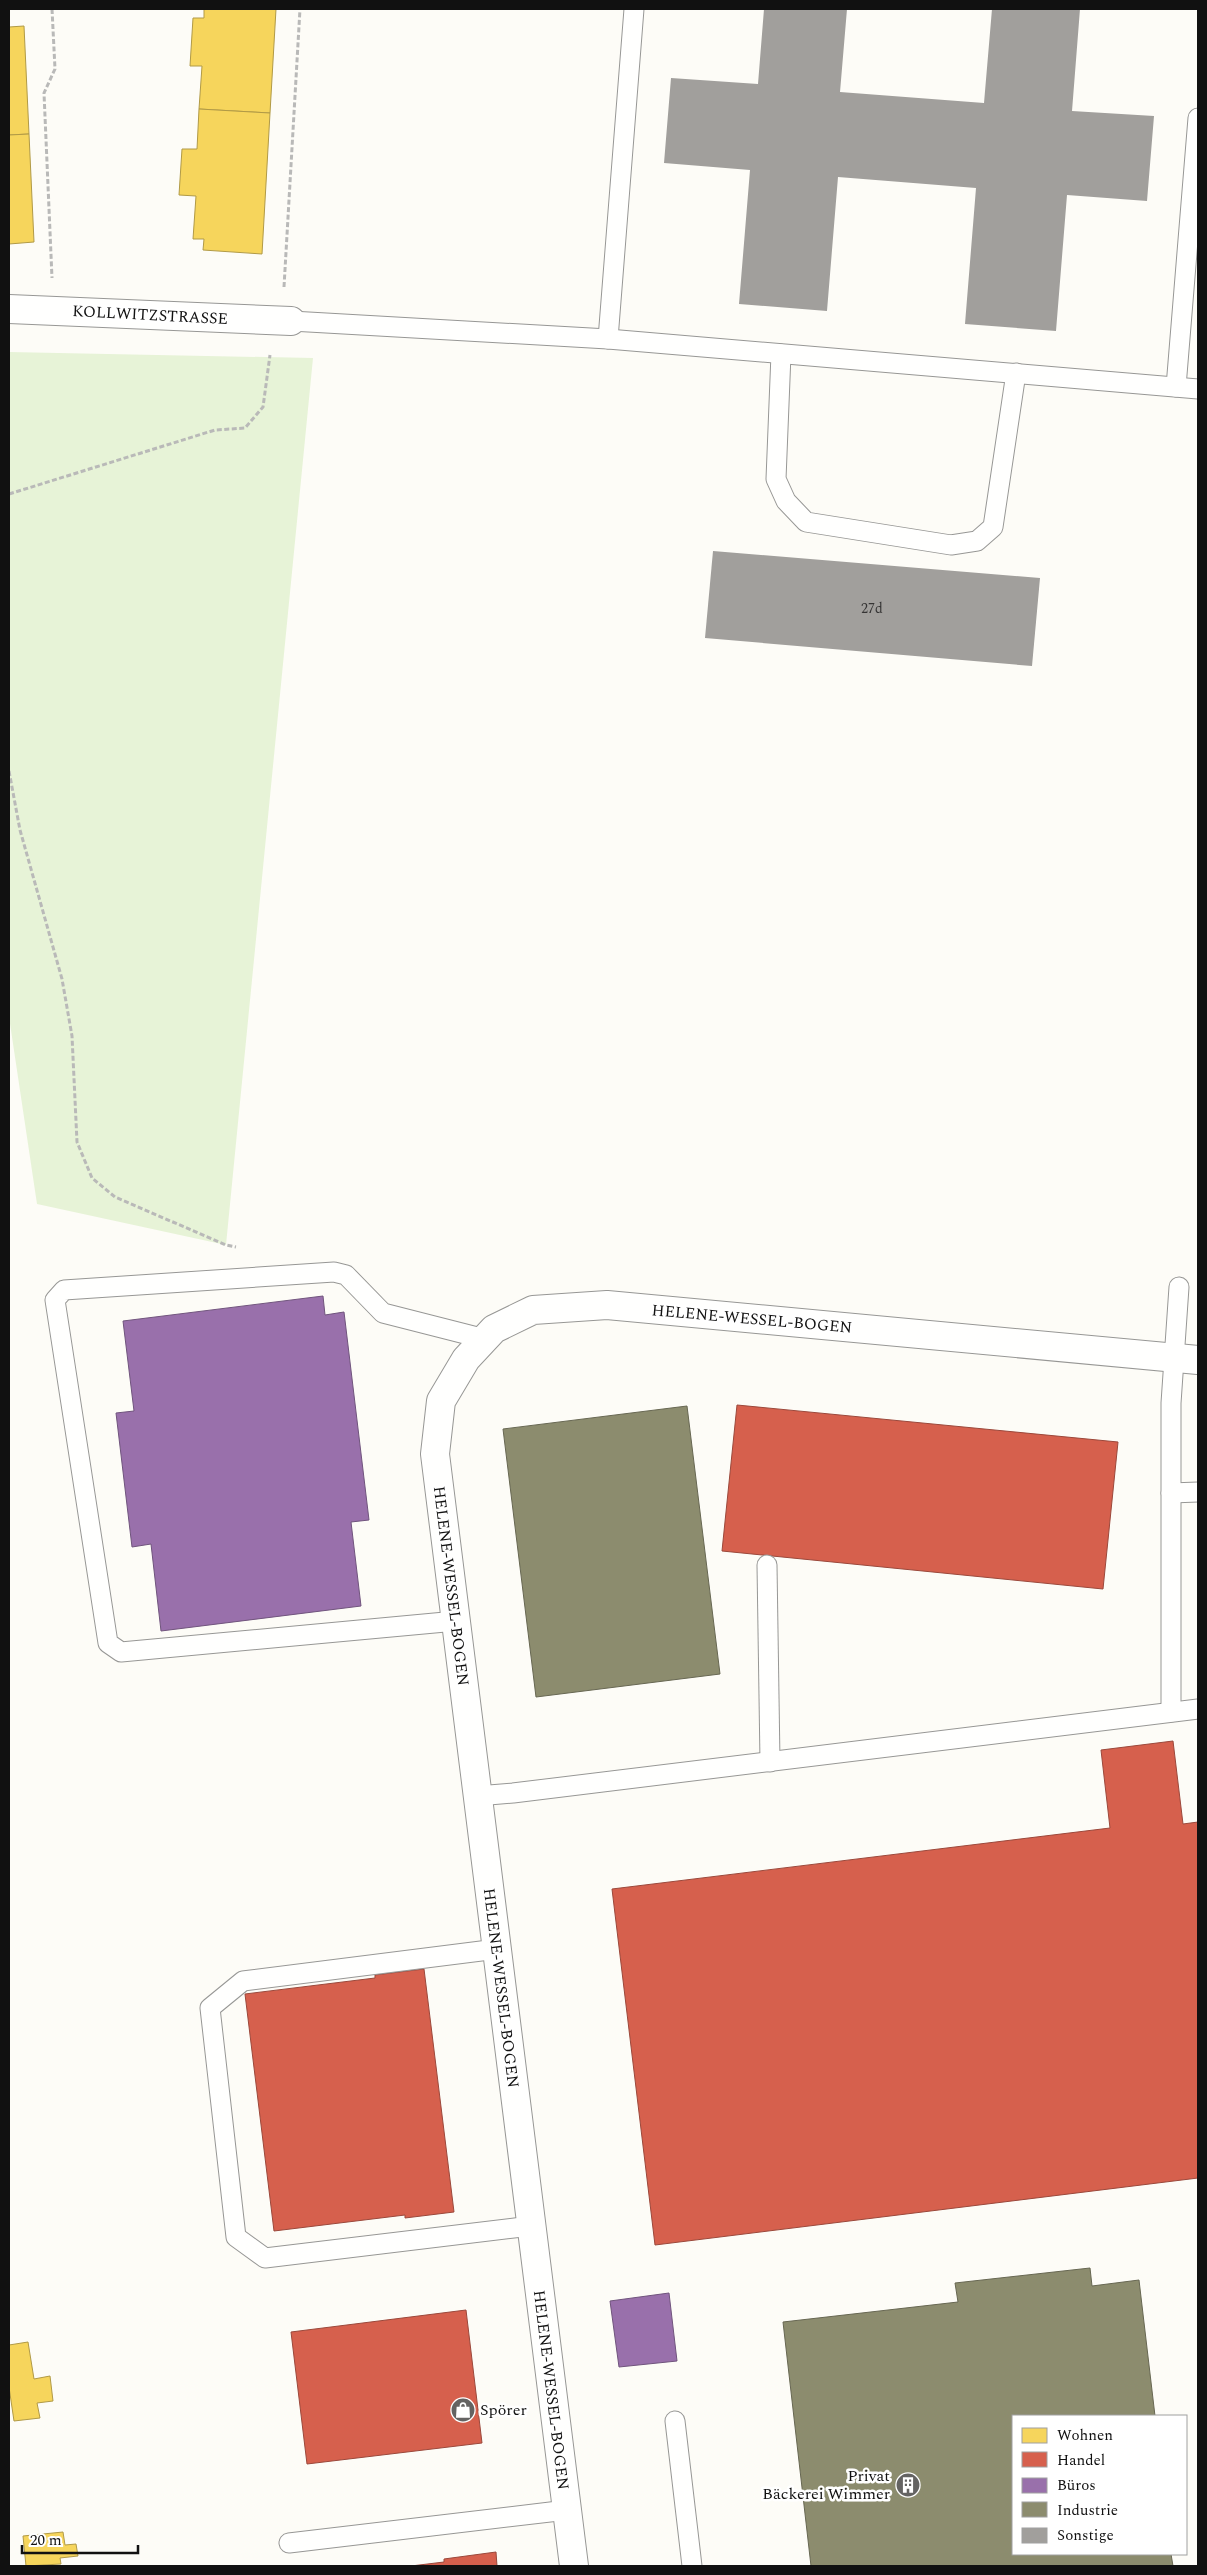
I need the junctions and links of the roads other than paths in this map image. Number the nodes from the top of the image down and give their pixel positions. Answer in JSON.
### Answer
{"nodes":[{"id":1,"x":634,"y":9,"type":"edge"},
{"id":2,"x":1198,"y":118,"type":"edge"},
{"id":3,"x":9,"y":309,"type":"edge"},
{"id":4,"x":283,"y":321,"type":"joint"},
{"id":5,"x":608,"y":339,"type":"junction"},
{"id":6,"x":781,"y":354,"type":"junction"},
{"id":7,"x":1016,"y":373,"type":"junction"},
{"id":8,"x":1176,"y":387,"type":"junction"},
{"id":9,"x":1198,"y":389,"type":"edge"},
{"id":10,"x":1179,"y":1287,"type":"dead end"},
{"id":11,"x":485,"y":1339,"type":"junction"},
{"id":12,"x":1186,"y":1359,"type":"edge"},
{"id":13,"x":1198,"y":1492,"type":"edge"},
{"id":14,"x":1171,"y":1493,"type":"junction"},
{"id":15,"x":767,"y":1565,"type":"dead end"},
{"id":16,"x":456,"y":1620,"type":"junction"},
{"id":17,"x":1198,"y":1709,"type":"edge"},
{"id":18,"x":1170,"y":1712,"type":"junction"},
{"id":19,"x":770,"y":1762,"type":"junction"},
{"id":20,"x":478,"y":1796,"type":"junction"},
{"id":21,"x":497,"y":1950,"type":"junction"},
{"id":22,"x":531,"y":2226,"type":"junction"},
{"id":23,"x":675,"y":2421,"type":"dead end"},
{"id":24,"x":566,"y":2510,"type":"junction"},
{"id":25,"x":289,"y":2543,"type":"dead end"},
{"id":26,"x":574,"y":2566,"type":"edge"},
{"id":27,"x":692,"y":2566,"type":"edge"}],
"edges":[{"from":1,"to":5,"type":"lane"},
{"from":2,"to":8,"type":"lane"},
{"from":3,"to":4,"type":"street","name":"KOLLWITZSTRASSE"},
{"from":4,"to":5,"type":"lane"},
{"from":5,"to":6,"type":"lane"},
{"from":6,"to":7,"type":"lane"},
{"from":6,"to":7,"type":"lane"},
{"from":7,"to":8,"type":"lane"},
{"from":8,"to":9,"type":"lane"},
{"from":10,"to":12,"type":"lane"},
{"from":11,"to":12,"type":"street","name":"HELENE-WESSEL-BOGEN"},
{"from":11,"to":16,"type":"street","name":"HELENE-WESSEL-BOGEN"},
{"from":11,"to":16,"type":"lane"},
{"from":12,"to":14,"type":"lane"},
{"from":13,"to":14,"type":"lane"},
{"from":14,"to":18,"type":"lane"},
{"from":15,"to":19,"type":"lane"},
{"from":16,"to":20,"type":"street","name":"HELENE-WESSEL-BOGEN"},
{"from":17,"to":18,"type":"lane"},
{"from":18,"to":19,"type":"lane"},
{"from":19,"to":20,"type":"lane"},
{"from":20,"to":21,"type":"street","name":"HELENE-WESSEL-BOGEN"},
{"from":21,"to":22,"type":"street","name":"HELENE-WESSEL-BOGEN"},
{"from":21,"to":22,"type":"lane"},
{"from":22,"to":24,"type":"street","name":"HELENE-WESSEL-BOGEN"},
{"from":23,"to":27,"type":"lane"},
{"from":24,"to":25,"type":"lane"},
{"from":24,"to":26,"type":"street","name":"HELENE-WESSEL-BOGEN"}]}
